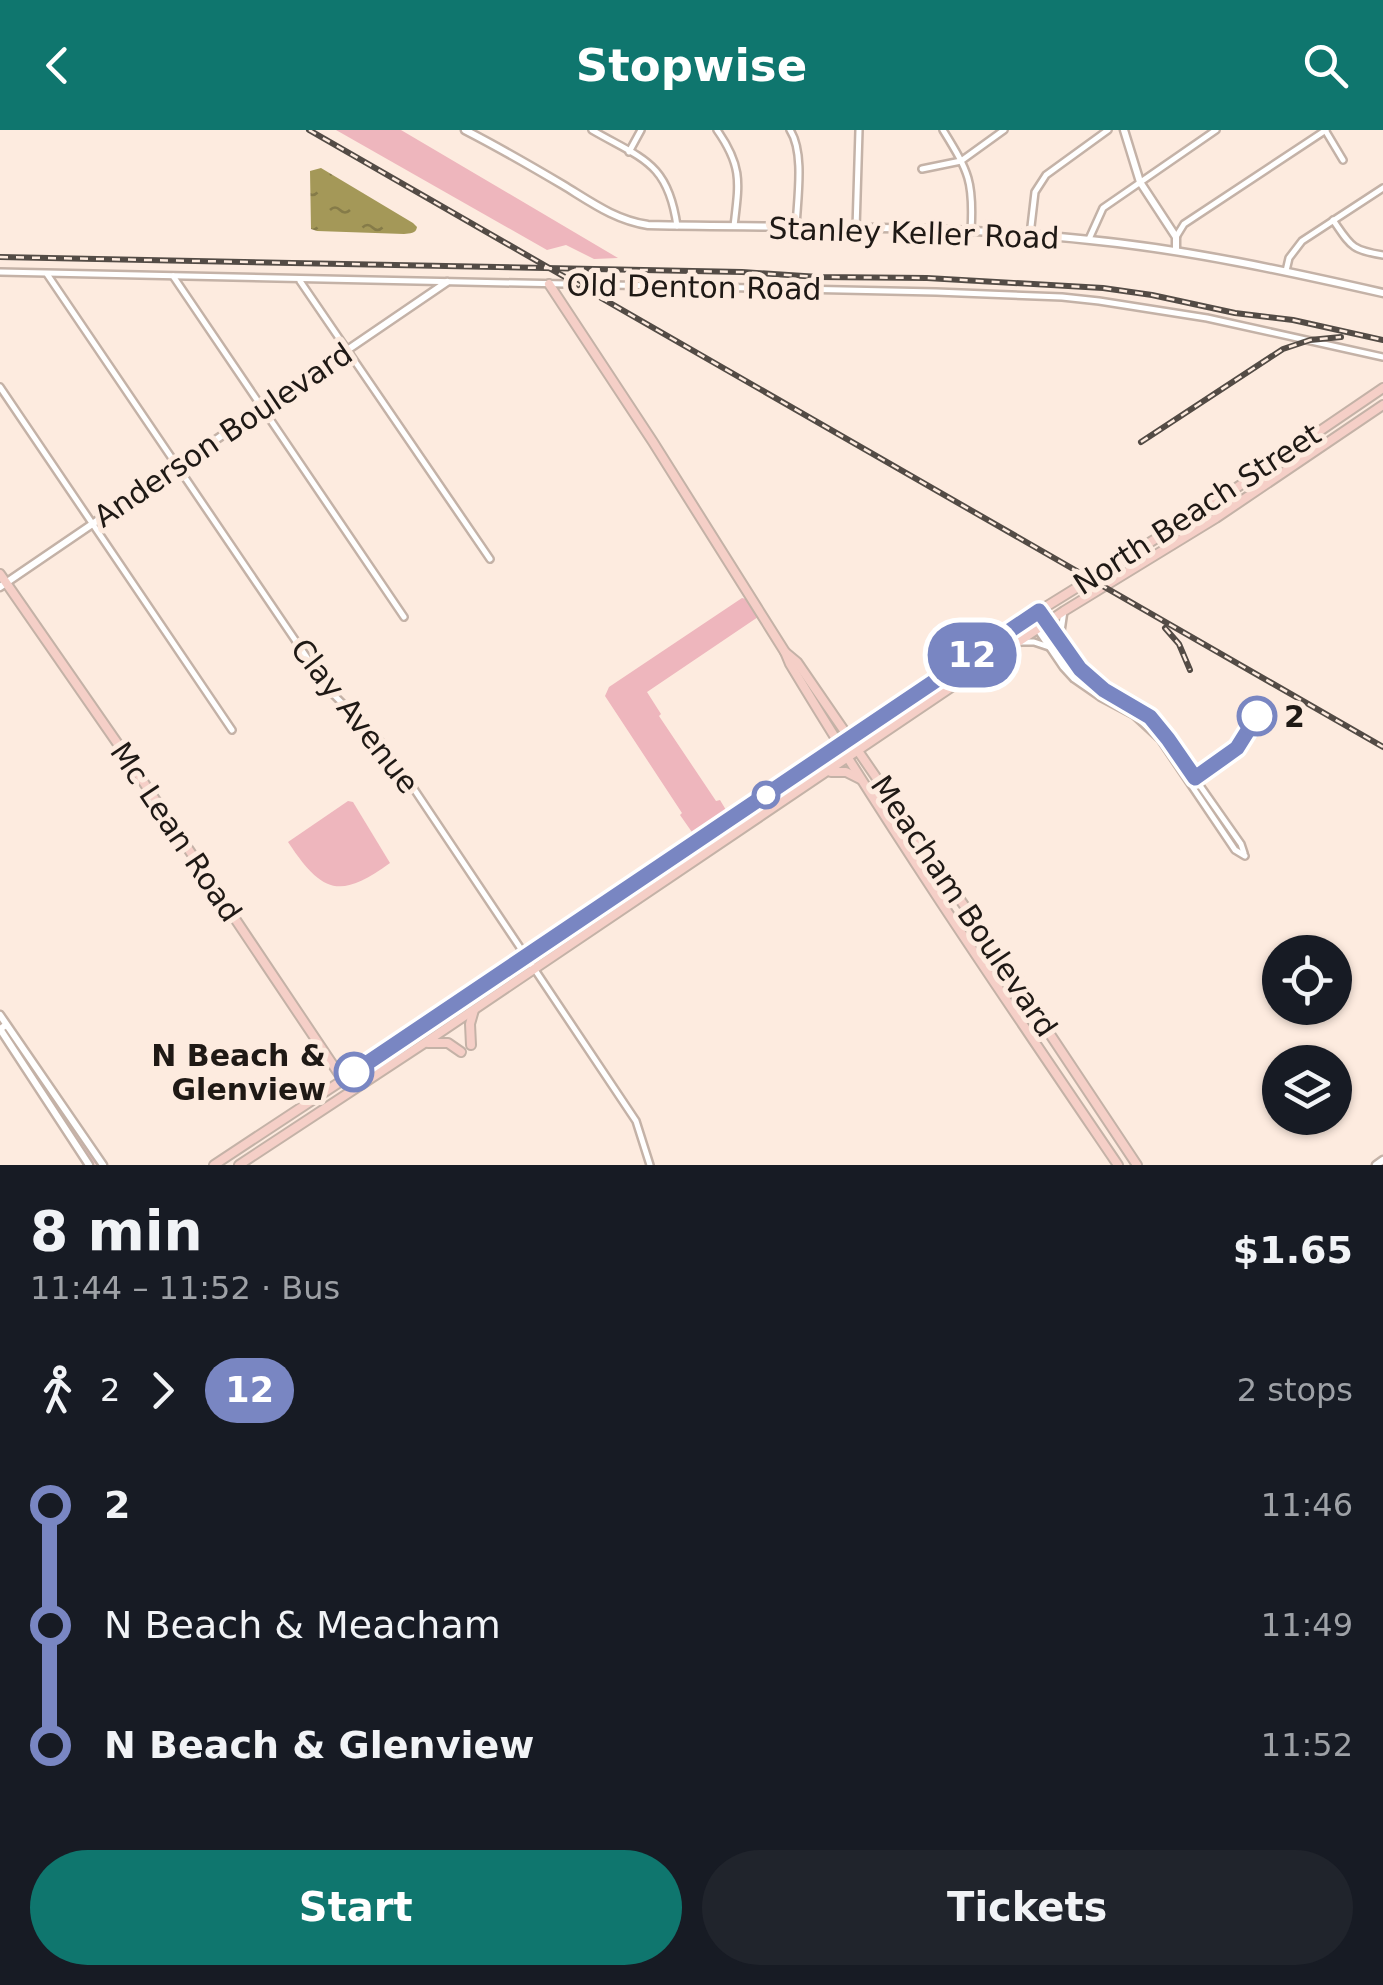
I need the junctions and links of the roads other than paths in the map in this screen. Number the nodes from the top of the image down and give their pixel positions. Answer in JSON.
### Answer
{"nodes":[{"id":1,"x":465,"y":130,"type":"edge"},
{"id":2,"x":592,"y":130,"type":"edge"},
{"id":3,"x":642,"y":130,"type":"edge"},
{"id":4,"x":717,"y":130,"type":"edge"},
{"id":5,"x":790,"y":130,"type":"edge"},
{"id":6,"x":859,"y":130,"type":"edge"},
{"id":7,"x":943,"y":130,"type":"edge"},
{"id":8,"x":1004,"y":130,"type":"edge"},
{"id":9,"x":1108,"y":130,"type":"edge"},
{"id":10,"x":1124,"y":130,"type":"edge"},
{"id":11,"x":1216,"y":130,"type":"edge"},
{"id":12,"x":1325,"y":130,"type":"edge"},
{"id":13,"x":629,"y":152,"type":"junction"},
{"id":14,"x":961,"y":160,"type":"junction"},
{"id":15,"x":1343,"y":160,"type":"dead end"},
{"id":16,"x":922,"y":169,"type":"dead end"},
{"id":17,"x":1140,"y":182,"type":"junction"},
{"id":18,"x":1383,"y":188,"type":"edge"},
{"id":19,"x":1333,"y":220,"type":"junction"},
{"id":20,"x":676,"y":226,"type":"junction"},
{"id":21,"x":734,"y":226,"type":"junction"},
{"id":22,"x":796,"y":228,"type":"junction"},
{"id":23,"x":856,"y":229,"type":"junction"},
{"id":24,"x":971,"y":231,"type":"junction"},
{"id":25,"x":1030,"y":235,"type":"junction"},
{"id":26,"x":1176,"y":237,"type":"junction"},
{"id":27,"x":1089,"y":240,"type":"junction"},
{"id":28,"x":1176,"y":250,"type":"junction"},
{"id":29,"x":1383,"y":255,"type":"edge"},
{"id":30,"x":1286,"y":271,"type":"junction"},
{"id":31,"x":0,"y":272,"type":"edge"},
{"id":32,"x":47,"y":274,"type":"junction"},
{"id":33,"x":173,"y":276,"type":"junction"},
{"id":34,"x":299,"y":279,"type":"junction"},
{"id":35,"x":447,"y":282,"type":"junction"},
{"id":36,"x":549,"y":284,"type":"junction"},
{"id":37,"x":1383,"y":293,"type":"edge"},
{"id":38,"x":347,"y":351,"type":"junction"},
{"id":39,"x":1383,"y":357,"type":"edge"},
{"id":40,"x":0,"y":387,"type":"edge"},
{"id":41,"x":1383,"y":388,"type":"edge"},
{"id":42,"x":1383,"y":405,"type":"edge"},
{"id":43,"x":263,"y":408,"type":"junction"},
{"id":44,"x":1292,"y":450,"type":"junction"},
{"id":45,"x":1300,"y":461,"type":"junction"},
{"id":46,"x":177,"y":466,"type":"junction"},
{"id":47,"x":1209,"y":506,"type":"junction"},
{"id":48,"x":1216,"y":518,"type":"junction"},
{"id":49,"x":92,"y":524,"type":"junction"},
{"id":50,"x":490,"y":559,"type":"dead end"},
{"id":51,"x":0,"y":574,"type":"edge"},
{"id":52,"x":3,"y":585,"type":"edge"},
{"id":53,"x":1039,"y":611,"type":"junction"},
{"id":54,"x":1064,"y":611,"type":"junction"},
{"id":55,"x":404,"y":616,"type":"dead end"},
{"id":56,"x":1030,"y":617,"type":"junction"},
{"id":57,"x":1047,"y":623,"type":"junction"},
{"id":58,"x":1038,"y":629,"type":"junction"},
{"id":59,"x":1060,"y":641,"type":"junction"},
{"id":60,"x":1018,"y":643,"type":"junction"},
{"id":61,"x":1050,"y":647,"type":"junction"},
{"id":62,"x":786,"y":652,"type":"junction"},
{"id":63,"x":972,"y":655,"type":"junction"},
{"id":64,"x":981,"y":668,"type":"junction"},
{"id":65,"x":940,"y":677,"type":"junction"},
{"id":66,"x":949,"y":690,"type":"junction"},
{"id":67,"x":232,"y":730,"type":"dead end"},
{"id":68,"x":850,"y":737,"type":"junction"},
{"id":69,"x":878,"y":737,"type":"junction"},
{"id":70,"x":838,"y":745,"type":"junction"},
{"id":71,"x":859,"y":750,"type":"junction"},
{"id":72,"x":847,"y":758,"type":"junction"},
{"id":73,"x":873,"y":771,"type":"junction"},
{"id":74,"x":822,"y":776,"type":"junction"},
{"id":75,"x":861,"y":779,"type":"junction"},
{"id":76,"x":736,"y":816,"type":"junction"},
{"id":77,"x":744,"y":827,"type":"junction"},
{"id":78,"x":526,"y":956,"type":"junction"},
{"id":79,"x":534,"y":969,"type":"junction"},
{"id":80,"x":1031,"y":1006,"type":"junction"},
{"id":81,"x":476,"y":1008,"type":"junction"},
{"id":82,"x":0,"y":1015,"type":"edge"},
{"id":83,"x":1017,"y":1016,"type":"junction"},
{"id":84,"x":456,"y":1021,"type":"junction"},
{"id":85,"x":3,"y":1027,"type":"edge"},
{"id":86,"x":446,"y":1028,"type":"junction"},
{"id":87,"x":423,"y":1044,"type":"junction"},
{"id":88,"x":342,"y":1079,"type":"junction"},
{"id":89,"x":350,"y":1092,"type":"junction"},
{"id":90,"x":1383,"y":1160,"type":"edge"},
{"id":91,"x":89,"y":1165,"type":"edge"},
{"id":92,"x":103,"y":1165,"type":"edge"},
{"id":93,"x":214,"y":1165,"type":"edge"},
{"id":94,"x":238,"y":1165,"type":"edge"},
{"id":95,"x":650,"y":1165,"type":"edge"},
{"id":96,"x":1118,"y":1165,"type":"edge"},
{"id":97,"x":1137,"y":1165,"type":"edge"},
{"id":98,"x":1376,"y":1165,"type":"edge"}],
"edges":[{"from":1,"to":20,"type":"street","name":"Stanley Keller Road"},
{"from":2,"to":13,"type":"street"},
{"from":3,"to":13,"type":"street"},
{"from":4,"to":21,"type":"street"},
{"from":5,"to":22,"type":"street"},
{"from":6,"to":23,"type":"street"},
{"from":7,"to":14,"type":"street"},
{"from":8,"to":14,"type":"street"},
{"from":9,"to":25,"type":"street"},
{"from":10,"to":17,"type":"street"},
{"from":11,"to":17,"type":"street"},
{"from":12,"to":15,"type":"street"},
{"from":12,"to":26,"type":"street"},
{"from":13,"to":20,"type":"street"},
{"from":14,"to":16,"type":"street"},
{"from":14,"to":24,"type":"street"},
{"from":17,"to":26,"type":"street"},
{"from":17,"to":27,"type":"street"},
{"from":18,"to":19,"type":"street"},
{"from":19,"to":29,"type":"street"},
{"from":19,"to":30,"type":"street"},
{"from":20,"to":21,"type":"street","name":"Stanley Keller Road"},
{"from":21,"to":22,"type":"street","name":"Stanley Keller Road"},
{"from":22,"to":23,"type":"street","name":"Stanley Keller Road"},
{"from":23,"to":24,"type":"street","name":"Stanley Keller Road"},
{"from":24,"to":25,"type":"street","name":"Stanley Keller Road"},
{"from":25,"to":27,"type":"street","name":"Stanley Keller Road"},
{"from":26,"to":28,"type":"street"},
{"from":27,"to":28,"type":"street","name":"Stanley Keller Road"},
{"from":28,"to":30,"type":"street","name":"Stanley Keller Road"},
{"from":30,"to":37,"type":"street","name":"Stanley Keller Road"},
{"from":31,"to":32,"type":"street","name":"Old Denton Road"},
{"from":32,"to":33,"type":"street","name":"Old Denton Road"},
{"from":32,"to":46,"type":"street","name":"Clay Avenue"},
{"from":33,"to":34,"type":"street","name":"Old Denton Road"},
{"from":33,"to":43,"type":"street"},
{"from":34,"to":35,"type":"street","name":"Old Denton Road"},
{"from":34,"to":38,"type":"street"},
{"from":35,"to":36,"type":"street","name":"Old Denton Road"},
{"from":35,"to":38,"type":"street","name":"Anderson Boulevard"},
{"from":36,"to":39,"type":"street","name":"Old Denton Road"},
{"from":36,"to":62,"type":"main road","name":"Meacham Boulevard"},
{"from":38,"to":43,"type":"street","name":"Anderson Boulevard"},
{"from":38,"to":50,"type":"street"},
{"from":40,"to":49,"type":"street"},
{"from":41,"to":44,"type":"main road","name":"North Beach Street"},
{"from":42,"to":45,"type":"main road","name":"North Beach Street"},
{"from":43,"to":46,"type":"street","name":"Anderson Boulevard"},
{"from":43,"to":55,"type":"street"},
{"from":44,"to":45,"type":"main road"},
{"from":44,"to":47,"type":"main road","name":"North Beach Street"},
{"from":45,"to":48,"type":"main road","name":"North Beach Street"},
{"from":46,"to":49,"type":"street","name":"Anderson Boulevard"},
{"from":46,"to":78,"type":"street","name":"Clay Avenue"},
{"from":47,"to":48,"type":"main road"},
{"from":47,"to":53,"type":"main road","name":"North Beach Street"},
{"from":48,"to":54,"type":"main road","name":"North Beach Street"},
{"from":49,"to":52,"type":"street","name":"Anderson Boulevard"},
{"from":49,"to":67,"type":"street"},
{"from":51,"to":52,"type":"main road","name":"Mc Lean Road"},
{"from":52,"to":88,"type":"main road","name":"Mc Lean Road"},
{"from":53,"to":56,"type":"main road","name":"North Beach Street"},
{"from":53,"to":57,"type":"street"},
{"from":54,"to":57,"type":"main road","name":"North Beach Street"},
{"from":54,"to":59,"type":"street"},
{"from":56,"to":58,"type":"street"},
{"from":56,"to":63,"type":"main road","name":"North Beach Street"},
{"from":57,"to":58,"type":"main road","name":"North Beach Street"},
{"from":57,"to":59,"type":"street"},
{"from":58,"to":60,"type":"main road","name":"North Beach Street"},
{"from":58,"to":61,"type":"street"},
{"from":59,"to":61,"type":"street"},
{"from":60,"to":61,"type":"street"},
{"from":60,"to":64,"type":"main road","name":"North Beach Street"},
{"from":62,"to":68,"type":"main road","name":"Meacham Boulevard"},
{"from":62,"to":70,"type":"main road","name":"Meacham Boulevard"},
{"from":63,"to":64,"type":"main road"},
{"from":63,"to":65,"type":"main road","name":"North Beach Street"},
{"from":64,"to":66,"type":"main road","name":"North Beach Street"},
{"from":65,"to":66,"type":"main road"},
{"from":65,"to":68,"type":"main road","name":"North Beach Street"},
{"from":66,"to":69,"type":"main road","name":"North Beach Street"},
{"from":68,"to":70,"type":"main road","name":"North Beach Street"},
{"from":68,"to":71,"type":"main road","name":"Meacham Boulevard"},
{"from":69,"to":71,"type":"main road","name":"North Beach Street"},
{"from":69,"to":73,"type":"main road"},
{"from":70,"to":72,"type":"main road","name":"Meacham Boulevard"},
{"from":70,"to":76,"type":"main road","name":"North Beach Street"},
{"from":71,"to":72,"type":"main road","name":"North Beach Street"},
{"from":71,"to":73,"type":"main road","name":"Meacham Boulevard"},
{"from":72,"to":74,"type":"main road","name":"North Beach Street"},
{"from":72,"to":75,"type":"main road","name":"Meacham Boulevard"},
{"from":73,"to":80,"type":"main road","name":"Meacham Boulevard"},
{"from":74,"to":75,"type":"main road"},
{"from":74,"to":77,"type":"main road","name":"North Beach Street"},
{"from":75,"to":83,"type":"main road","name":"Meacham Boulevard"},
{"from":76,"to":77,"type":"main road"},
{"from":76,"to":78,"type":"main road","name":"North Beach Street"},
{"from":77,"to":79,"type":"main road","name":"North Beach Street"},
{"from":78,"to":79,"type":"street","name":"Clay Avenue"},
{"from":78,"to":88,"type":"main road","name":"North Beach Street"},
{"from":79,"to":81,"type":"main road","name":"North Beach Street"},
{"from":79,"to":95,"type":"street","name":"Clay Avenue"},
{"from":80,"to":83,"type":"main road"},
{"from":80,"to":97,"type":"main road","name":"Meacham Boulevard"},
{"from":81,"to":84,"type":"main road","name":"North Beach Street"},
{"from":81,"to":84,"type":"main road"},
{"from":82,"to":85,"type":"street"},
{"from":83,"to":96,"type":"main road","name":"Meacham Boulevard"},
{"from":84,"to":86,"type":"main road","name":"North Beach Street"},
{"from":85,"to":91,"type":"street"},
{"from":85,"to":92,"type":"street"},
{"from":86,"to":87,"type":"main road","name":"North Beach Street"},
{"from":86,"to":87,"type":"main road"},
{"from":87,"to":89,"type":"main road","name":"North Beach Street"},
{"from":88,"to":89,"type":"main road","name":"Mc Lean Road"},
{"from":88,"to":93,"type":"main road","name":"North Beach Street"},
{"from":89,"to":94,"type":"main road","name":"North Beach Street"},
{"from":90,"to":98,"type":"street"}]}
